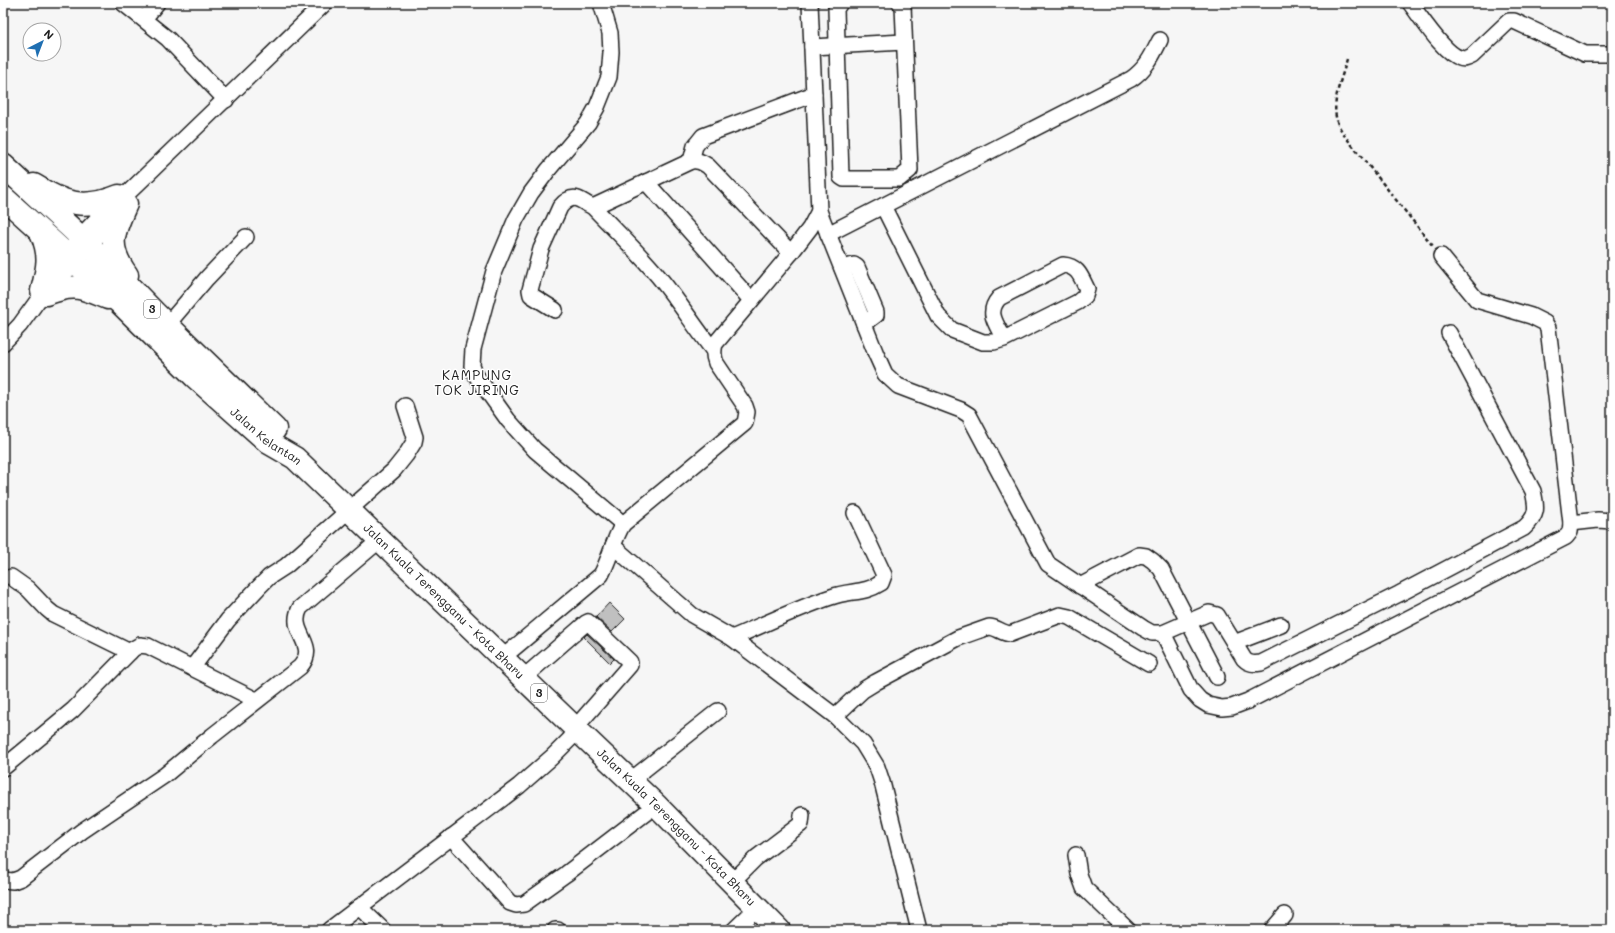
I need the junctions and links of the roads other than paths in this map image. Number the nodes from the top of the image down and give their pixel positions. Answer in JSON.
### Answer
{"nodes":[{"id":1,"x":123,"y":3,"type":"edge"},
{"id":2,"x":157,"y":3,"type":"edge"},
{"id":3,"x":325,"y":3,"type":"edge"},
{"id":4,"x":601,"y":3,"type":"edge"},
{"id":5,"x":810,"y":3,"type":"edge"},
{"id":6,"x":840,"y":3,"type":"edge"},
{"id":7,"x":900,"y":3,"type":"edge"},
{"id":8,"x":1410,"y":3,"type":"edge"},
{"id":9,"x":144,"y":19,"type":"junction"},
{"id":10,"x":1160,"y":40,"type":"dead end"},
{"id":11,"x":904,"y":42,"type":"junction"},
{"id":12,"x":838,"y":45,"type":"junction"},
{"id":13,"x":812,"y":47,"type":"junction"},
{"id":14,"x":1612,"y":54,"type":"edge"},
{"id":15,"x":814,"y":94,"type":"junction"},
{"id":16,"x":226,"y":100,"type":"junction"},
{"id":17,"x":690,"y":162,"type":"junction"},
{"id":18,"x":5,"y":167,"type":"edge"},
{"id":19,"x":646,"y":182,"type":"junction"},
{"id":20,"x":3,"y":197,"type":"edge"},
{"id":21,"x":124,"y":198,"type":"junction"},
{"id":22,"x":883,"y":206,"type":"junction"},
{"id":23,"x":593,"y":207,"type":"junction"},
{"id":24,"x":819,"y":211,"type":"junction"},
{"id":25,"x":41,"y":232,"type":"junction"},
{"id":26,"x":828,"y":234,"type":"junction"},
{"id":27,"x":246,"y":237,"type":"dead end"},
{"id":28,"x":84,"y":241,"type":"junction"},
{"id":29,"x":791,"y":253,"type":"junction"},
{"id":30,"x":1441,"y":256,"type":"road end"},
{"id":31,"x":70,"y":259,"type":"junction"},
{"id":32,"x":43,"y":294,"type":"junction"},
{"id":33,"x":751,"y":300,"type":"junction"},
{"id":34,"x":119,"y":302,"type":"junction"},
{"id":35,"x":555,"y":310,"type":"dead end"},
{"id":36,"x":162,"y":319,"type":"junction"},
{"id":37,"x":1449,"y":333,"type":"dead end"},
{"id":38,"x":1004,"y":340,"type":"junction"},
{"id":39,"x":3,"y":343,"type":"edge"},
{"id":40,"x":713,"y":350,"type":"junction"},
{"id":41,"x":405,"y":406,"type":"dead end"},
{"id":42,"x":295,"y":458,"type":"junction"},
{"id":43,"x":350,"y":510,"type":"junction"},
{"id":44,"x":855,"y":513,"type":"dead end"},
{"id":45,"x":1612,"y":521,"type":"edge"},
{"id":46,"x":1571,"y":523,"type":"junction"},
{"id":47,"x":623,"y":524,"type":"junction"},
{"id":48,"x":381,"y":539,"type":"junction"},
{"id":49,"x":613,"y":546,"type":"junction"},
{"id":50,"x":12,"y":577,"type":"dead end"},
{"id":51,"x":1080,"y":586,"type":"junction"},
{"id":52,"x":1189,"y":622,"type":"junction"},
{"id":53,"x":1282,"y":625,"type":"dead end"},
{"id":54,"x":1164,"y":633,"type":"junction"},
{"id":55,"x":732,"y":638,"type":"junction"},
{"id":56,"x":1234,"y":643,"type":"junction"},
{"id":57,"x":130,"y":652,"type":"junction"},
{"id":58,"x":502,"y":658,"type":"junction"},
{"id":59,"x":1149,"y":664,"type":"dead end"},
{"id":60,"x":192,"y":668,"type":"junction"},
{"id":61,"x":1217,"y":677,"type":"dead end"},
{"id":62,"x":523,"y":678,"type":"junction"},
{"id":63,"x":256,"y":700,"type":"junction"},
{"id":64,"x":718,"y":711,"type":"dead end"},
{"id":65,"x":835,"y":716,"type":"junction"},
{"id":66,"x":576,"y":729,"type":"junction"},
{"id":67,"x":3,"y":768,"type":"edge"},
{"id":68,"x":631,"y":780,"type":"junction"},
{"id":69,"x":656,"y":805,"type":"junction"},
{"id":70,"x":802,"y":815,"type":"dead end"},
{"id":71,"x":451,"y":837,"type":"junction"},
{"id":72,"x":1076,"y":855,"type":"dead end"},
{"id":73,"x":3,"y":880,"type":"edge"},
{"id":74,"x":732,"y":882,"type":"junction"},
{"id":75,"x":359,"y":907,"type":"junction"},
{"id":76,"x":758,"y":908,"type":"junction"},
{"id":77,"x":1285,"y":915,"type":"dead end"},
{"id":78,"x":329,"y":930,"type":"edge"},
{"id":79,"x":383,"y":930,"type":"edge"},
{"id":80,"x":555,"y":930,"type":"edge"},
{"id":81,"x":558,"y":930,"type":"edge"},
{"id":82,"x":734,"y":930,"type":"edge"},
{"id":83,"x":779,"y":930,"type":"edge"},
{"id":84,"x":919,"y":930,"type":"edge"},
{"id":85,"x":1128,"y":930,"type":"edge"},
{"id":86,"x":1272,"y":930,"type":"edge"}],
"edges":[{"from":1,"to":9,"type":"street"},
{"from":2,"to":9,"type":"street"},
{"from":3,"to":16,"type":"street"},
{"from":4,"to":47,"type":"street"},
{"from":5,"to":13,"type":"street"},
{"from":6,"to":12,"type":"street"},
{"from":7,"to":11,"type":"street"},
{"from":8,"to":14,"type":"street"},
{"from":9,"to":16,"type":"street"},
{"from":10,"to":22,"type":"street"},
{"from":11,"to":12,"type":"street"},
{"from":11,"to":12,"type":"street"},
{"from":12,"to":13,"type":"street"},
{"from":13,"to":15,"type":"street"},
{"from":15,"to":17,"type":"street"},
{"from":15,"to":24,"type":"street"},
{"from":16,"to":21,"type":"street"},
{"from":17,"to":19,"type":"street"},
{"from":17,"to":29,"type":"street"},
{"from":18,"to":21,"type":"highway"},
{"from":18,"to":28,"type":"highway","name":"Jalan Kelantan","number":"3"},
{"from":19,"to":23,"type":"street"},
{"from":19,"to":33,"type":"street"},
{"from":20,"to":25,"type":"highway","name":"Jalan Kelantan","number":"3"},
{"from":21,"to":28,"type":"street"},
{"from":21,"to":36,"type":"highway"},
{"from":22,"to":26,"type":"street"},
{"from":22,"to":38,"type":"street"},
{"from":23,"to":35,"type":"street"},
{"from":23,"to":40,"type":"street"},
{"from":24,"to":26,"type":"street"},
{"from":24,"to":29,"type":"street"},
{"from":25,"to":31,"type":"highway","name":"Jalan Kelantan","number":"3"},
{"from":25,"to":32,"type":"highway"},
{"from":26,"to":51,"type":"street"},
{"from":27,"to":36,"type":"street"},
{"from":28,"to":31,"type":"street"},
{"from":28,"to":36,"type":"highway","name":"Jalan Kelantan","number":"3"},
{"from":29,"to":33,"type":"street"},
{"from":30,"to":46,"type":"street"},
{"from":31,"to":32,"type":"street"},
{"from":31,"to":34,"type":"highway","name":"Jalan Kelantan","number":"3"},
{"from":32,"to":34,"type":"highway"},
{"from":32,"to":39,"type":"street"},
{"from":33,"to":40,"type":"street"},
{"from":34,"to":42,"type":"highway","name":"Jalan Kelantan","number":"3"},
{"from":36,"to":42,"type":"highway","name":"Jalan Kelantan","number":"3"},
{"from":37,"to":56,"type":"street"},
{"from":38,"to":38,"type":"street"},
{"from":40,"to":47,"type":"street"},
{"from":41,"to":43,"type":"street"},
{"from":42,"to":43,"type":"highway","name":"Jalan Kuala Terengganu - Kota Bharu","number":"3"},
{"from":43,"to":48,"type":"highway","name":"Jalan Kuala Terengganu - Kota Bharu","number":"3"},
{"from":43,"to":60,"type":"street"},
{"from":44,"to":55,"type":"street"},
{"from":45,"to":46,"type":"street"},
{"from":46,"to":54,"type":"street"},
{"from":47,"to":49,"type":"street"},
{"from":48,"to":58,"type":"highway","name":"Jalan Kuala Terengganu - Kota Bharu","number":"3"},
{"from":48,"to":63,"type":"street"},
{"from":49,"to":55,"type":"street"},
{"from":49,"to":58,"type":"street"},
{"from":50,"to":57,"type":"street"},
{"from":51,"to":52,"type":"street"},
{"from":51,"to":54,"type":"street"},
{"from":52,"to":54,"type":"street"},
{"from":52,"to":56,"type":"street"},
{"from":52,"to":61,"type":"street"},
{"from":53,"to":56,"type":"street"},
{"from":55,"to":65,"type":"street"},
{"from":57,"to":60,"type":"street"},
{"from":57,"to":67,"type":"street"},
{"from":58,"to":62,"type":"highway","name":"Jalan Kuala Terengganu - Kota Bharu","number":"3"},
{"from":59,"to":65,"type":"street"},
{"from":60,"to":63,"type":"street"},
{"from":62,"to":66,"type":"highway","name":"Jalan Kuala Terengganu - Kota Bharu","number":"3"},
{"from":62,"to":66,"type":"street"},
{"from":63,"to":73,"type":"street"},
{"from":64,"to":68,"type":"street"},
{"from":65,"to":84,"type":"street"},
{"from":66,"to":68,"type":"highway","name":"Jalan Kuala Terengganu - Kota Bharu","number":"3"},
{"from":66,"to":71,"type":"street"},
{"from":68,"to":69,"type":"highway","name":"Jalan Kuala Terengganu - Kota Bharu","number":"3"},
{"from":69,"to":71,"type":"street"},
{"from":69,"to":74,"type":"highway","name":"Jalan Kuala Terengganu - Kota Bharu","number":"3"},
{"from":70,"to":74,"type":"street"},
{"from":71,"to":75,"type":"street"},
{"from":72,"to":85,"type":"street"},
{"from":74,"to":76,"type":"highway","name":"Jalan Kuala Terengganu - Kota Bharu","number":"3"},
{"from":75,"to":78,"type":"street"},
{"from":75,"to":79,"type":"street"},
{"from":76,"to":82,"type":"street"},
{"from":76,"to":83,"type":"highway","name":"Jalan Kuala Terengganu - Kota Bharu","number":"3"},
{"from":77,"to":86,"type":"street"},
{"from":80,"to":81,"type":"street"}]}
